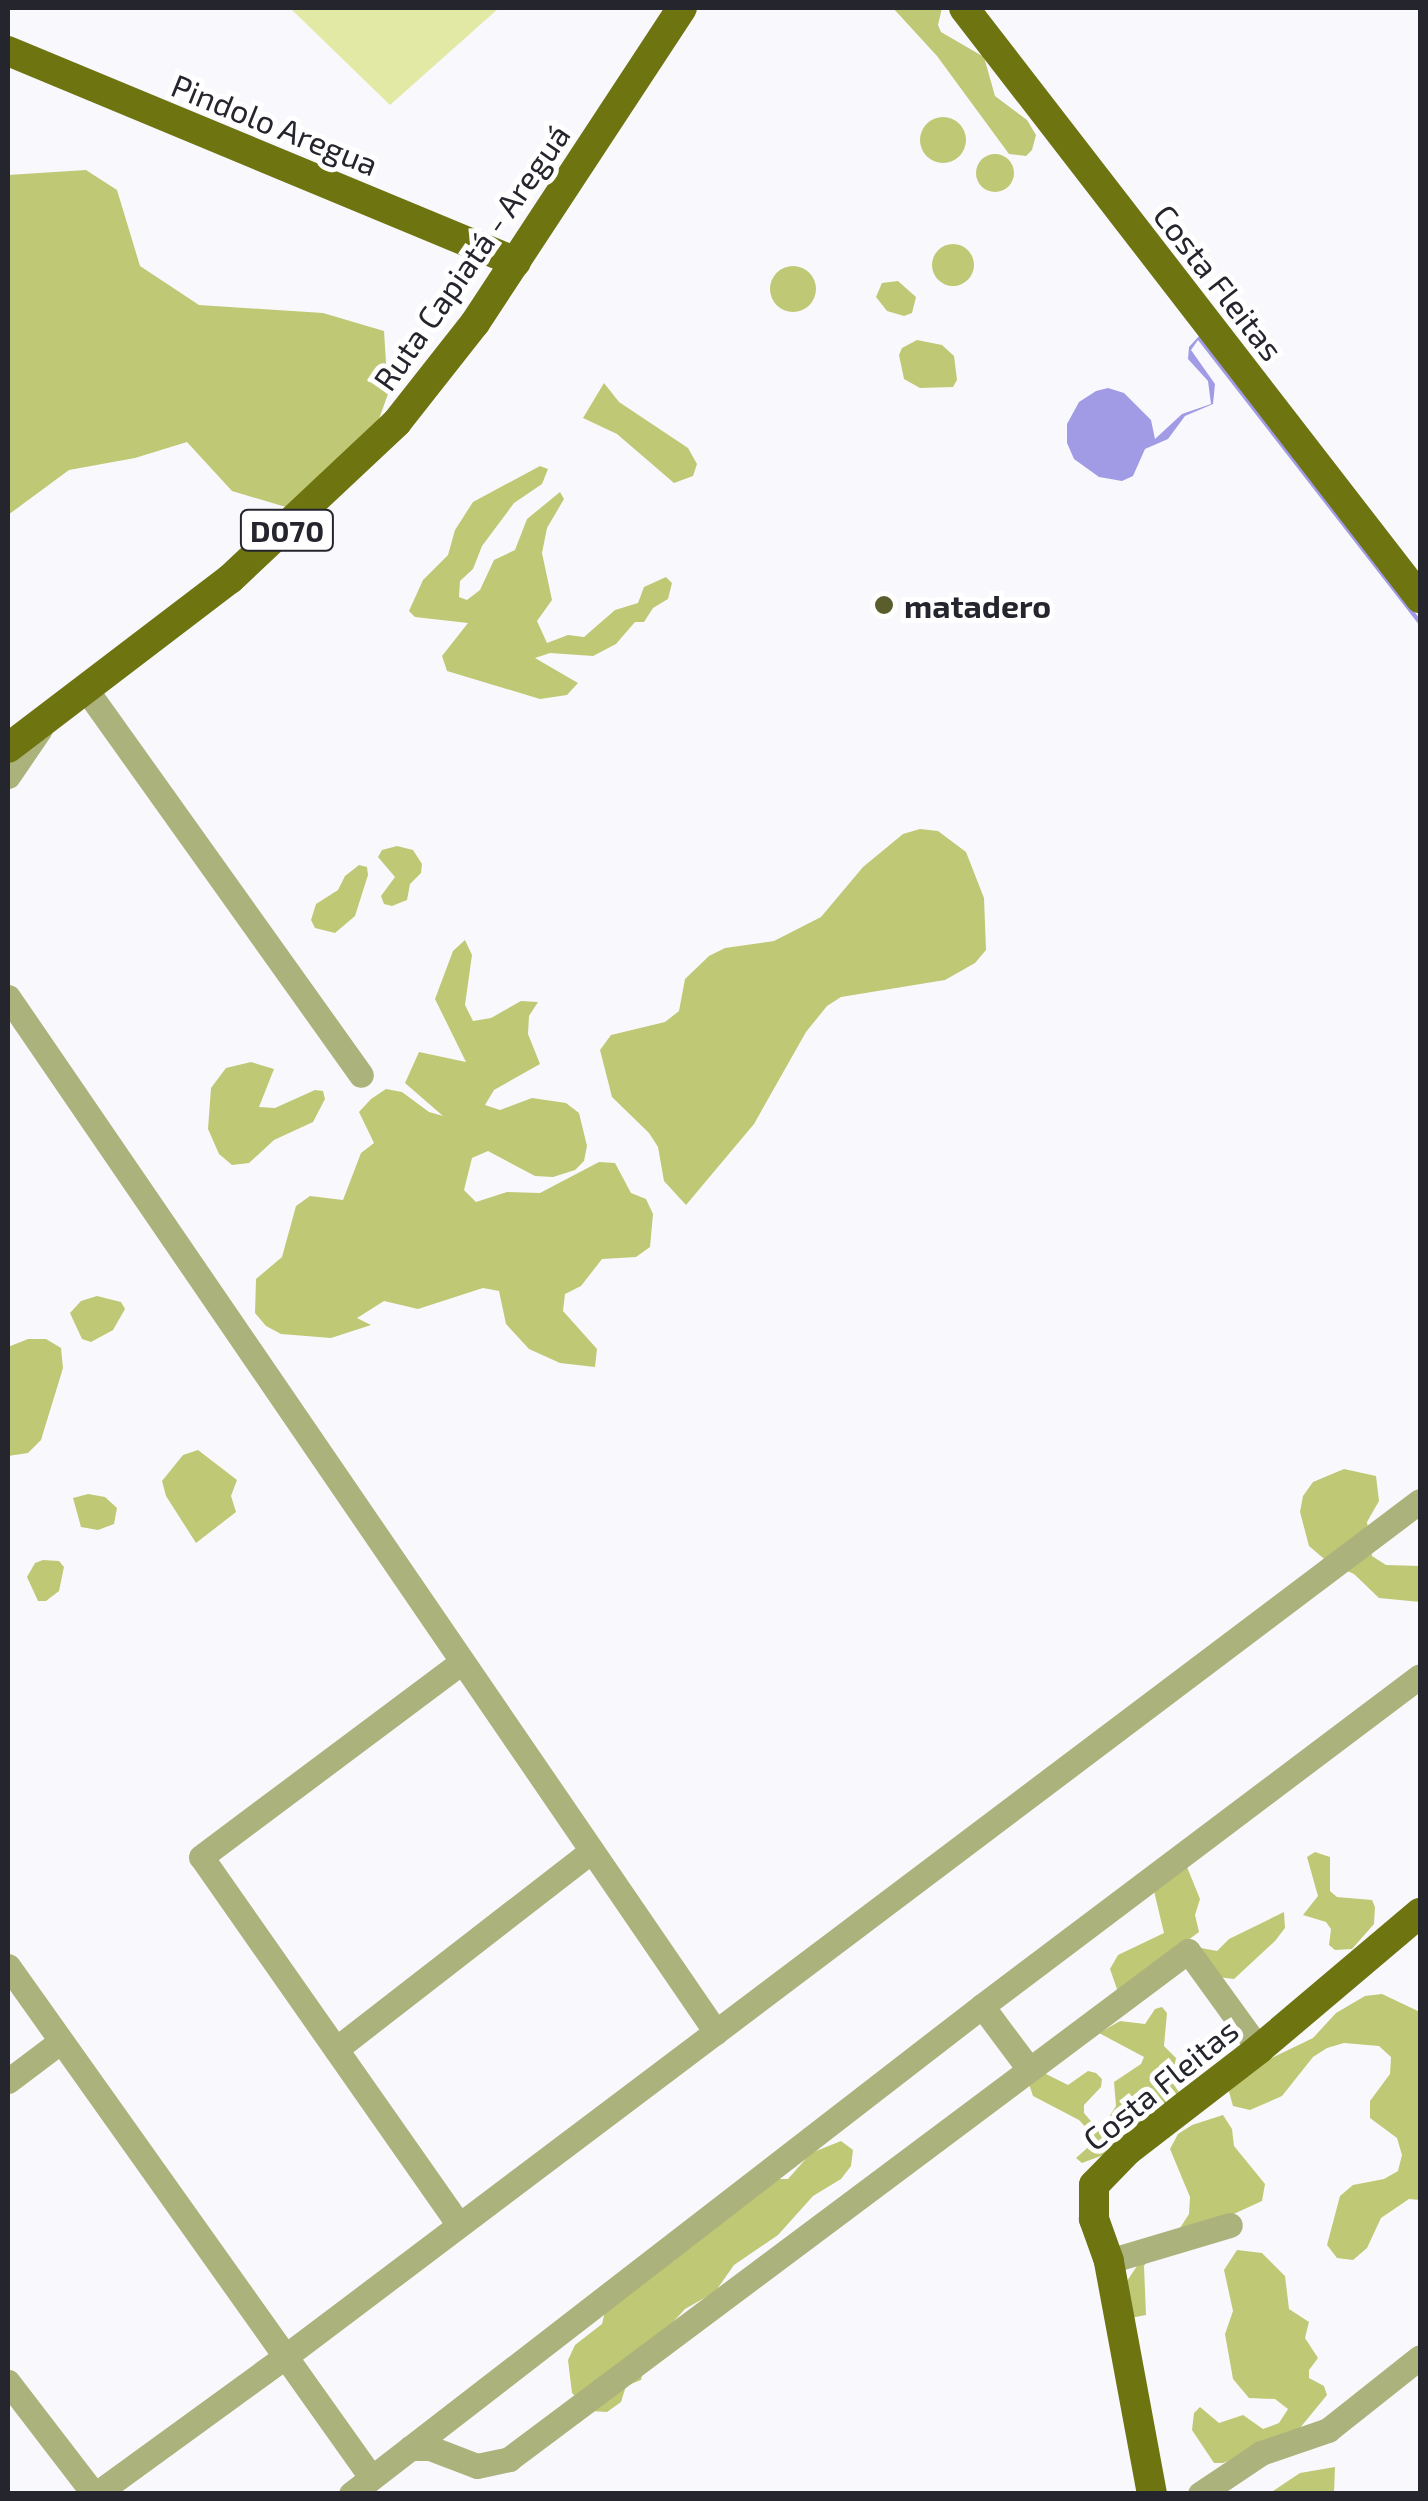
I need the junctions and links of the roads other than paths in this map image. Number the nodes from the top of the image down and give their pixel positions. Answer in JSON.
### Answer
{"nodes":[{"id":1,"x":682,"y":8,"type":"edge"},
{"id":2,"x":964,"y":8,"type":"edge"},
{"id":3,"x":8,"y":52,"type":"edge"},
{"id":4,"x":516,"y":262,"type":"junction"},
{"id":5,"x":1420,"y":598,"type":"edge"},
{"id":6,"x":85,"y":688,"type":"junction"},
{"id":7,"x":48,"y":716,"type":"junction"},
{"id":8,"x":8,"y":748,"type":"edge"},
{"id":9,"x":8,"y":776,"type":"edge"},
{"id":10,"x":8,"y":997,"type":"edge"},
{"id":11,"x":361,"y":1075,"type":"dead end"},
{"id":12,"x":1420,"y":1501,"type":"edge"},
{"id":13,"x":462,"y":1662,"type":"junction"},
{"id":14,"x":1420,"y":1676,"type":"edge"},
{"id":15,"x":591,"y":1851,"type":"junction"},
{"id":16,"x":1420,"y":1913,"type":"edge"},
{"id":17,"x":8,"y":1966,"type":"edge"},
{"id":18,"x":982,"y":2006,"type":"junction"},
{"id":19,"x":716,"y":2032,"type":"junction"},
{"id":20,"x":61,"y":2041,"type":"junction"},
{"id":21,"x":336,"y":2049,"type":"junction"},
{"id":22,"x":1259,"y":2049,"type":"junction"},
{"id":23,"x":1029,"y":2069,"type":"junction"},
{"id":24,"x":8,"y":2080,"type":"edge"},
{"id":25,"x":1230,"y":2224,"type":"dead end"},
{"id":26,"x":459,"y":2225,"type":"junction"},
{"id":27,"x":1109,"y":2261,"type":"junction"},
{"id":28,"x":286,"y":2356,"type":"junction"},
{"id":29,"x":1420,"y":2356,"type":"edge"},
{"id":30,"x":8,"y":2382,"type":"edge"},
{"id":31,"x":410,"y":2448,"type":"junction"},
{"id":32,"x":362,"y":2485,"type":"edge"},
{"id":33,"x":95,"y":2494,"type":"edge"},
{"id":34,"x":1152,"y":2494,"type":"edge"},
{"id":35,"x":1200,"y":2494,"type":"edge"}],
"edges":[{"from":1,"to":4,"type":"main road","name":"Ruta Capiatá - Areguá","number":"D070"},
{"from":2,"to":5,"type":"main road","name":"Costa Fleitas"},
{"from":3,"to":4,"type":"main road","name":"Pindolo Aregua"},
{"from":4,"to":6,"type":"main road","name":"Ruta Capiatá - Areguá","number":"D070"},
{"from":6,"to":7,"type":"main road","name":"Ruta Capiatá - Areguá","number":"D070"},
{"from":6,"to":11,"type":"street"},
{"from":7,"to":8,"type":"main road","name":"Ruta Capiatá - Areguá","number":"D070"},
{"from":7,"to":9,"type":"street"},
{"from":10,"to":13,"type":"street"},
{"from":12,"to":19,"type":"street"},
{"from":13,"to":15,"type":"street"},
{"from":13,"to":21,"type":"street"},
{"from":14,"to":18,"type":"street"},
{"from":15,"to":19,"type":"street"},
{"from":15,"to":21,"type":"street"},
{"from":16,"to":22,"type":"main road","name":"Costa Fleitas"},
{"from":17,"to":20,"type":"street"},
{"from":18,"to":23,"type":"street"},
{"from":18,"to":31,"type":"street"},
{"from":19,"to":26,"type":"street"},
{"from":20,"to":24,"type":"street"},
{"from":20,"to":28,"type":"street"},
{"from":21,"to":26,"type":"street"},
{"from":22,"to":23,"type":"street"},
{"from":22,"to":27,"type":"main road","name":"Costa Fleitas"},
{"from":23,"to":31,"type":"street"},
{"from":25,"to":27,"type":"street"},
{"from":26,"to":28,"type":"street"},
{"from":27,"to":34,"type":"main road","name":"Costa Fleitas"},
{"from":28,"to":32,"type":"street"},
{"from":28,"to":33,"type":"street"},
{"from":29,"to":35,"type":"street"},
{"from":30,"to":33,"type":"street"},
{"from":31,"to":32,"type":"street"}]}
